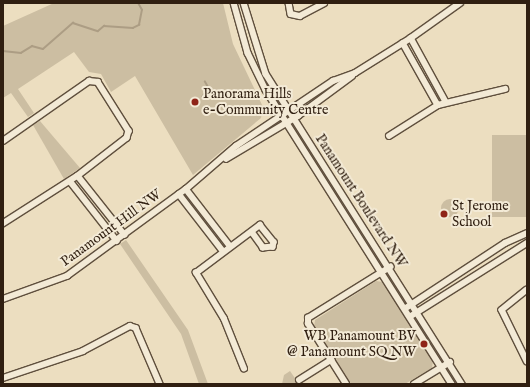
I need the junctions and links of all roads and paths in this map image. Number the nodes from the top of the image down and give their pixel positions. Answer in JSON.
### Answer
{"nodes":[{"id":1,"x":234,"y":3,"type":"edge"},
{"id":2,"x":244,"y":3,"type":"edge"},
{"id":3,"x":289,"y":3,"type":"edge"},
{"id":4,"x":324,"y":3,"type":"edge"},
{"id":5,"x":460,"y":3,"type":"edge"},
{"id":6,"x":411,"y":38,"type":"junction"},
{"id":7,"x":403,"y":43,"type":"junction"},
{"id":8,"x":355,"y":73,"type":"junction"},
{"id":9,"x":505,"y":89,"type":"dead end"},
{"id":10,"x":446,"y":102,"type":"junction"},
{"id":11,"x":438,"y":105,"type":"junction"},
{"id":12,"x":289,"y":111,"type":"junction"},
{"id":13,"x":280,"y":116,"type":"junction"},
{"id":14,"x":294,"y":119,"type":"junction"},
{"id":15,"x":286,"y":124,"type":"junction"},
{"id":16,"x":389,"y":136,"type":"dead end"},
{"id":17,"x":3,"y":140,"type":"edge"},
{"id":18,"x":224,"y":159,"type":"junction"},
{"id":19,"x":78,"y":176,"type":"junction"},
{"id":20,"x":70,"y":181,"type":"junction"},
{"id":21,"x":186,"y":189,"type":"junction"},
{"id":22,"x":179,"y":194,"type":"junction"},
{"id":23,"x":356,"y":215,"type":"junction"},
{"id":24,"x":348,"y":220,"type":"junction"},
{"id":25,"x":3,"y":224,"type":"edge"},
{"id":26,"x":252,"y":233,"type":"junction"},
{"id":27,"x":527,"y":233,"type":"edge"},
{"id":28,"x":124,"y":235,"type":"junction"},
{"id":29,"x":117,"y":241,"type":"junction"},
{"id":30,"x":527,"y":243,"type":"edge"},
{"id":31,"x":226,"y":248,"type":"junction"},
{"id":32,"x":390,"y":267,"type":"junction"},
{"id":33,"x":382,"y":272,"type":"junction"},
{"id":34,"x":527,"y":290,"type":"edge"},
{"id":35,"x":3,"y":299,"type":"edge"},
{"id":36,"x":413,"y":303,"type":"junction"},
{"id":37,"x":406,"y":308,"type":"junction"},
{"id":38,"x":418,"y":311,"type":"junction"},
{"id":39,"x":411,"y":316,"type":"junction"},
{"id":40,"x":331,"y":360,"type":"junction"},
{"id":41,"x":527,"y":361,"type":"edge"},
{"id":42,"x":450,"y":362,"type":"junction"},
{"id":43,"x":442,"y":367,"type":"junction"},
{"id":44,"x":244,"y":369,"type":"dead end"},
{"id":45,"x":3,"y":378,"type":"edge"},
{"id":46,"x":299,"y":380,"type":"dead end"},
{"id":47,"x":160,"y":384,"type":"edge"},
{"id":48,"x":346,"y":384,"type":"edge"},
{"id":49,"x":414,"y":384,"type":"edge"},
{"id":50,"x":452,"y":384,"type":"edge"},
{"id":51,"x":462,"y":384,"type":"edge"}],
"edges":[{"from":1,"to":13,"type":"street","name":"Panamount Boulevard NW"},
{"from":2,"to":12,"type":"street","name":"Panamount Boulevard NW"},
{"from":3,"to":4,"type":"street"},
{"from":5,"to":6,"type":"street","name":"Panamount Hill NW"},
{"from":6,"to":7,"type":"street","name":"Panamount Hill NW"},
{"from":6,"to":10,"type":"street"},
{"from":7,"to":8,"type":"street","name":"Panamount Hill NW"},
{"from":7,"to":11,"type":"street"},
{"from":8,"to":12,"type":"street","name":"Panamount Hill NW"},
{"from":8,"to":14,"type":"street","name":"Panamount Hill NW"},
{"from":9,"to":10,"type":"street"},
{"from":10,"to":11,"type":"street"},
{"from":11,"to":16,"type":"street"},
{"from":12,"to":13,"type":"street","name":"Panamount Hill NW"},
{"from":12,"to":14,"type":"street","name":"Panamount Boulevard NW"},
{"from":13,"to":15,"type":"street","name":"Panamount Boulevard NW"},
{"from":13,"to":18,"type":"street","name":"Panamount Hill NW"},
{"from":14,"to":15,"type":"street","name":"Panamount Hill NW"},
{"from":14,"to":23,"type":"street","name":"Panamount Boulevard NW"},
{"from":15,"to":18,"type":"street","name":"Panamount Hill NW"},
{"from":15,"to":24,"type":"street","name":"Panamount Boulevard NW"},
{"from":17,"to":19,"type":"street"},
{"from":18,"to":21,"type":"street","name":"Panamount Hill NW"},
{"from":19,"to":20,"type":"street"},
{"from":19,"to":28,"type":"street"},
{"from":20,"to":25,"type":"street"},
{"from":20,"to":29,"type":"street"},
{"from":21,"to":22,"type":"street","name":"Panamount Hill NW"},
{"from":21,"to":31,"type":"street"},
{"from":22,"to":28,"type":"street","name":"Panamount Hill NW"},
{"from":22,"to":31,"type":"street"},
{"from":23,"to":24,"type":"street"},
{"from":23,"to":32,"type":"street","name":"Panamount Boulevard NW"},
{"from":24,"to":33,"type":"street","name":"Panamount Boulevard NW"},
{"from":26,"to":26,"type":"street"},
{"from":26,"to":31,"type":"street"},
{"from":27,"to":36,"type":"street"},
{"from":28,"to":29,"type":"street","name":"Panamount Hill NW"},
{"from":29,"to":35,"type":"street","name":"Panamount Hill NW"},
{"from":30,"to":38,"type":"street"},
{"from":31,"to":44,"type":"street"},
{"from":32,"to":33,"type":"street"},
{"from":32,"to":36,"type":"street","name":"Panamount Boulevard NW"},
{"from":33,"to":37,"type":"street","name":"Panamount Boulevard NW"},
{"from":33,"to":40,"type":"street"},
{"from":34,"to":41,"type":"street"},
{"from":36,"to":37,"type":"street"},
{"from":36,"to":38,"type":"street","name":"Panamount Boulevard NW"},
{"from":37,"to":39,"type":"street","name":"Panamount Boulevard NW"},
{"from":38,"to":39,"type":"street"},
{"from":38,"to":42,"type":"street","name":"Panamount Boulevard NW"},
{"from":39,"to":43,"type":"street","name":"Panamount Boulevard NW"},
{"from":40,"to":46,"type":"street"},
{"from":40,"to":48,"type":"street"},
{"from":42,"to":43,"type":"street"},
{"from":42,"to":51,"type":"street","name":"Panamount Boulevard NW"},
{"from":43,"to":49,"type":"street"},
{"from":43,"to":50,"type":"street","name":"Panamount Boulevard NW"},
{"from":45,"to":47,"type":"street"}]}
